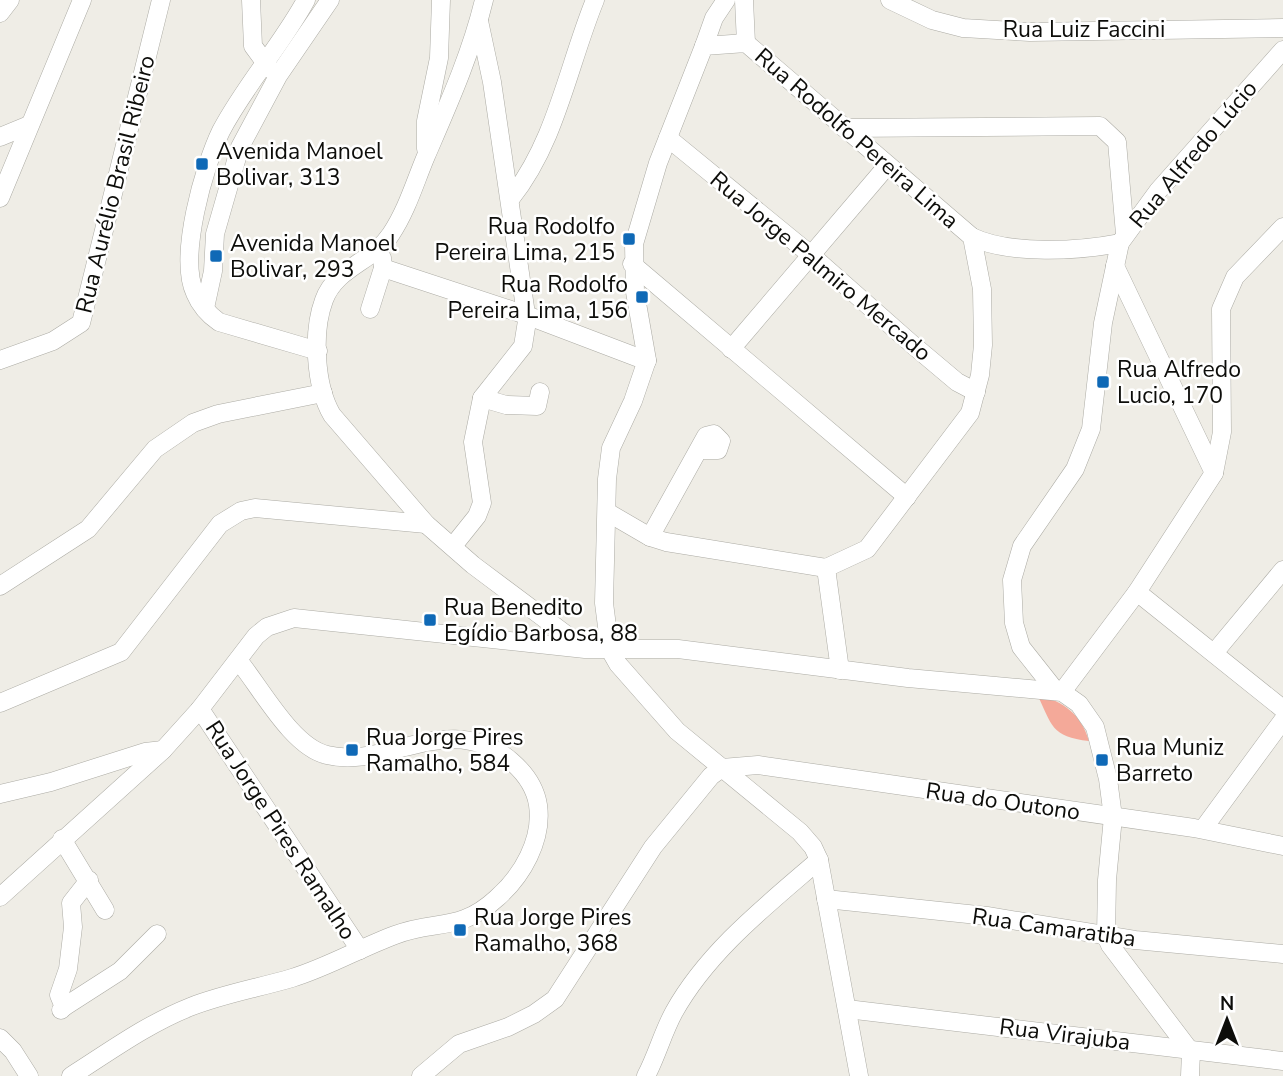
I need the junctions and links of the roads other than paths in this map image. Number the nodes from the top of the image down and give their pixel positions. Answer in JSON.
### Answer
{"nodes":[{"id":1,"x":10,"y":0,"type":"edge"},
{"id":2,"x":82,"y":0,"type":"edge"},
{"id":3,"x":161,"y":0,"type":"edge"},
{"id":4,"x":251,"y":0,"type":"edge"},
{"id":5,"x":306,"y":0,"type":"edge"},
{"id":6,"x":330,"y":0,"type":"edge"},
{"id":7,"x":440,"y":0,"type":"edge"},
{"id":8,"x":484,"y":0,"type":"edge"},
{"id":9,"x":595,"y":0,"type":"edge"},
{"id":10,"x":726,"y":0,"type":"edge"},
{"id":11,"x":744,"y":0,"type":"edge"},
{"id":12,"x":890,"y":0,"type":"edge"},
{"id":13,"x":0,"y":13,"type":"edge"},
{"id":14,"x":478,"y":21,"type":"junction"},
{"id":15,"x":1283,"y":28,"type":"edge"},
{"id":16,"x":746,"y":43,"type":"junction"},
{"id":17,"x":704,"y":46,"type":"junction"},
{"id":18,"x":1279,"y":63,"type":"edge"},
{"id":19,"x":263,"y":64,"type":"junction"},
{"id":20,"x":278,"y":76,"type":"junction"},
{"id":21,"x":29,"y":125,"type":"junction"},
{"id":22,"x":844,"y":128,"type":"junction"},
{"id":23,"x":0,"y":137,"type":"edge"},
{"id":24,"x":668,"y":138,"type":"junction"},
{"id":25,"x":426,"y":156,"type":"junction"},
{"id":26,"x":887,"y":166,"type":"junction"},
{"id":27,"x":0,"y":198,"type":"edge"},
{"id":28,"x":511,"y":198,"type":"junction"},
{"id":29,"x":1283,"y":227,"type":"edge"},
{"id":30,"x":972,"y":237,"type":"junction"},
{"id":31,"x":1123,"y":239,"type":"junction"},
{"id":32,"x":380,"y":249,"type":"junction"},
{"id":33,"x":811,"y":255,"type":"junction"},
{"id":34,"x":632,"y":264,"type":"junction"},
{"id":35,"x":1115,"y":266,"type":"junction"},
{"id":36,"x":383,"y":268,"type":"junction"},
{"id":37,"x":205,"y":308,"type":"junction"},
{"id":38,"x":370,"y":309,"type":"dead end"},
{"id":39,"x":526,"y":315,"type":"junction"},
{"id":40,"x":731,"y":349,"type":"junction"},
{"id":41,"x":318,"y":351,"type":"junction"},
{"id":42,"x":0,"y":360,"type":"edge"},
{"id":43,"x":647,"y":361,"type":"junction"},
{"id":44,"x":540,"y":392,"type":"dead end"},
{"id":45,"x":323,"y":393,"type":"junction"},
{"id":46,"x":976,"y":393,"type":"junction"},
{"id":47,"x":482,"y":398,"type":"junction"},
{"id":48,"x":699,"y":450,"type":"dead end"},
{"id":49,"x":1214,"y":473,"type":"junction"},
{"id":50,"x":907,"y":497,"type":"junction"},
{"id":51,"x":607,"y":512,"type":"junction"},
{"id":52,"x":426,"y":524,"type":"junction"},
{"id":53,"x":650,"y":537,"type":"junction"},
{"id":54,"x":453,"y":546,"type":"junction"},
{"id":55,"x":826,"y":568,"type":"junction"},
{"id":56,"x":1283,"y":570,"type":"edge"},
{"id":57,"x":0,"y":586,"type":"edge"},
{"id":58,"x":1137,"y":592,"type":"junction"},
{"id":59,"x":632,"y":648,"type":"junction"},
{"id":60,"x":585,"y":649,"type":"junction"},
{"id":61,"x":610,"y":650,"type":"junction"},
{"id":62,"x":1214,"y":653,"type":"junction"},
{"id":63,"x":238,"y":660,"type":"junction"},
{"id":64,"x":840,"y":670,"type":"junction"},
{"id":65,"x":643,"y":691,"type":"junction"},
{"id":66,"x":1058,"y":691,"type":"junction"},
{"id":67,"x":0,"y":703,"type":"edge"},
{"id":68,"x":200,"y":709,"type":"junction"},
{"id":69,"x":1283,"y":709,"type":"edge"},
{"id":70,"x":1283,"y":720,"type":"edge"},
{"id":71,"x":167,"y":745,"type":"junction"},
{"id":72,"x":722,"y":768,"type":"junction"},
{"id":73,"x":0,"y":794,"type":"edge"},
{"id":74,"x":1113,"y":817,"type":"junction"},
{"id":75,"x":1203,"y":829,"type":"junction"},
{"id":76,"x":62,"y":839,"type":"junction"},
{"id":77,"x":1283,"y":846,"type":"edge"},
{"id":78,"x":818,"y":860,"type":"junction"},
{"id":79,"x":89,"y":880,"type":"junction"},
{"id":80,"x":0,"y":897,"type":"edge"},
{"id":81,"x":826,"y":900,"type":"junction"},
{"id":82,"x":105,"y":910,"type":"dead end"},
{"id":83,"x":157,"y":934,"type":"dead end"},
{"id":84,"x":1106,"y":936,"type":"junction"},
{"id":85,"x":360,"y":950,"type":"junction"},
{"id":86,"x":1283,"y":954,"type":"edge"},
{"id":87,"x":847,"y":1009,"type":"junction"},
{"id":88,"x":0,"y":1038,"type":"edge"},
{"id":89,"x":1191,"y":1052,"type":"junction"},
{"id":90,"x":1283,"y":1061,"type":"edge"},
{"id":91,"x":29,"y":1076,"type":"edge"},
{"id":92,"x":71,"y":1076,"type":"edge"},
{"id":93,"x":421,"y":1076,"type":"edge"},
{"id":94,"x":646,"y":1076,"type":"edge"},
{"id":95,"x":859,"y":1076,"type":"edge"},
{"id":96,"x":1190,"y":1076,"type":"edge"}],
"edges":[{"from":1,"to":13,"type":"street"},
{"from":2,"to":21,"type":"street"},
{"from":3,"to":42,"type":"street","name":"Rua Aurélio Brasil Ribeiro"},
{"from":4,"to":19,"type":"street"},
{"from":5,"to":19,"type":"street"},
{"from":6,"to":20,"type":"street"},
{"from":7,"to":25,"type":"street"},
{"from":8,"to":14,"type":"street"},
{"from":9,"to":28,"type":"street"},
{"from":10,"to":17,"type":"street"},
{"from":11,"to":16,"type":"street"},
{"from":12,"to":15,"type":"street","name":"Rua Luiz Faccini"},
{"from":14,"to":25,"type":"street"},
{"from":14,"to":28,"type":"street"},
{"from":16,"to":17,"type":"street","name":"Rua Rodolfo Pereira Lima"},
{"from":16,"to":22,"type":"street","name":"Rua Rodolfo Pereira Lima"},
{"from":17,"to":24,"type":"street"},
{"from":18,"to":31,"type":"street","name":"Rua Alfredo Lúcio"},
{"from":19,"to":20,"type":"street"},
{"from":19,"to":37,"type":"street"},
{"from":20,"to":37,"type":"street"},
{"from":21,"to":23,"type":"street"},
{"from":21,"to":27,"type":"street"},
{"from":22,"to":26,"type":"street","name":"Rua Rodolfo Pereira Lima"},
{"from":22,"to":31,"type":"street"},
{"from":24,"to":33,"type":"street","name":"Rua Jorge Palmiro Mercado"},
{"from":24,"to":34,"type":"street"},
{"from":25,"to":32,"type":"street"},
{"from":26,"to":30,"type":"street","name":"Rua Rodolfo Pereira Lima"},
{"from":26,"to":33,"type":"street"},
{"from":28,"to":39,"type":"street"},
{"from":29,"to":49,"type":"street"},
{"from":30,"to":31,"type":"street"},
{"from":30,"to":46,"type":"street","name":"Rua Rodolfo Pereira Lima"},
{"from":31,"to":35,"type":"street","name":"Rua Alfredo Lúcio"},
{"from":32,"to":36,"type":"street"},
{"from":32,"to":41,"type":"street"},
{"from":33,"to":40,"type":"street"},
{"from":33,"to":46,"type":"street","name":"Rua Jorge Palmiro Mercado"},
{"from":34,"to":40,"type":"street"},
{"from":34,"to":43,"type":"street"},
{"from":35,"to":49,"type":"street"},
{"from":35,"to":66,"type":"street","name":"Rua Alfredo Lúcio"},
{"from":36,"to":38,"type":"street"},
{"from":36,"to":39,"type":"street"},
{"from":37,"to":41,"type":"street"},
{"from":39,"to":43,"type":"street"},
{"from":39,"to":47,"type":"street"},
{"from":40,"to":50,"type":"street"},
{"from":41,"to":45,"type":"street"},
{"from":43,"to":51,"type":"street"},
{"from":44,"to":47,"type":"street"},
{"from":45,"to":52,"type":"street"},
{"from":45,"to":57,"type":"street"},
{"from":46,"to":50,"type":"street","name":"Rua Rodolfo Pereira Lima"},
{"from":47,"to":54,"type":"street"},
{"from":48,"to":53,"type":"street"},
{"from":49,"to":58,"type":"street"},
{"from":50,"to":55,"type":"street","name":"Rua Rodolfo Pereira Lima"},
{"from":51,"to":53,"type":"street"},
{"from":51,"to":61,"type":"street"},
{"from":52,"to":54,"type":"street"},
{"from":52,"to":67,"type":"street"},
{"from":53,"to":55,"type":"street"},
{"from":54,"to":60,"type":"street"},
{"from":55,"to":64,"type":"street"},
{"from":56,"to":62,"type":"street"},
{"from":58,"to":62,"type":"street"},
{"from":58,"to":66,"type":"street"},
{"from":59,"to":61,"type":"street"},
{"from":59,"to":64,"type":"street"},
{"from":59,"to":65,"type":"street"},
{"from":60,"to":61,"type":"street"},
{"from":60,"to":63,"type":"street"},
{"from":61,"to":65,"type":"street"},
{"from":62,"to":69,"type":"street"},
{"from":63,"to":68,"type":"street"},
{"from":63,"to":85,"type":"street","name":"Rua Jorge Pires Ramalho"},
{"from":64,"to":66,"type":"street"},
{"from":65,"to":72,"type":"street"},
{"from":66,"to":74,"type":"street"},
{"from":68,"to":71,"type":"street"},
{"from":68,"to":85,"type":"street","name":"Rua Jorge Pires Ramalho"},
{"from":70,"to":75,"type":"street"},
{"from":71,"to":73,"type":"street"},
{"from":71,"to":76,"type":"street"},
{"from":72,"to":74,"type":"street","name":"Rua do Outono"},
{"from":72,"to":78,"type":"street"},
{"from":72,"to":93,"type":"street"},
{"from":74,"to":75,"type":"street","name":"Rua do Outono"},
{"from":74,"to":84,"type":"street"},
{"from":75,"to":77,"type":"street","name":"Rua do Outono"},
{"from":76,"to":79,"type":"street"},
{"from":76,"to":80,"type":"street"},
{"from":78,"to":81,"type":"street"},
{"from":78,"to":94,"type":"street"},
{"from":79,"to":82,"type":"street"},
{"from":79,"to":83,"type":"street"},
{"from":81,"to":84,"type":"street","name":"Rua Camaratiba"},
{"from":81,"to":87,"type":"street"},
{"from":84,"to":86,"type":"street","name":"Rua Camaratiba"},
{"from":84,"to":89,"type":"street"},
{"from":85,"to":92,"type":"street"},
{"from":87,"to":89,"type":"street","name":"Rua Virajuba"},
{"from":87,"to":95,"type":"street"},
{"from":88,"to":91,"type":"street"},
{"from":89,"to":90,"type":"street","name":"Rua Virajuba"},
{"from":89,"to":96,"type":"street"}]}
